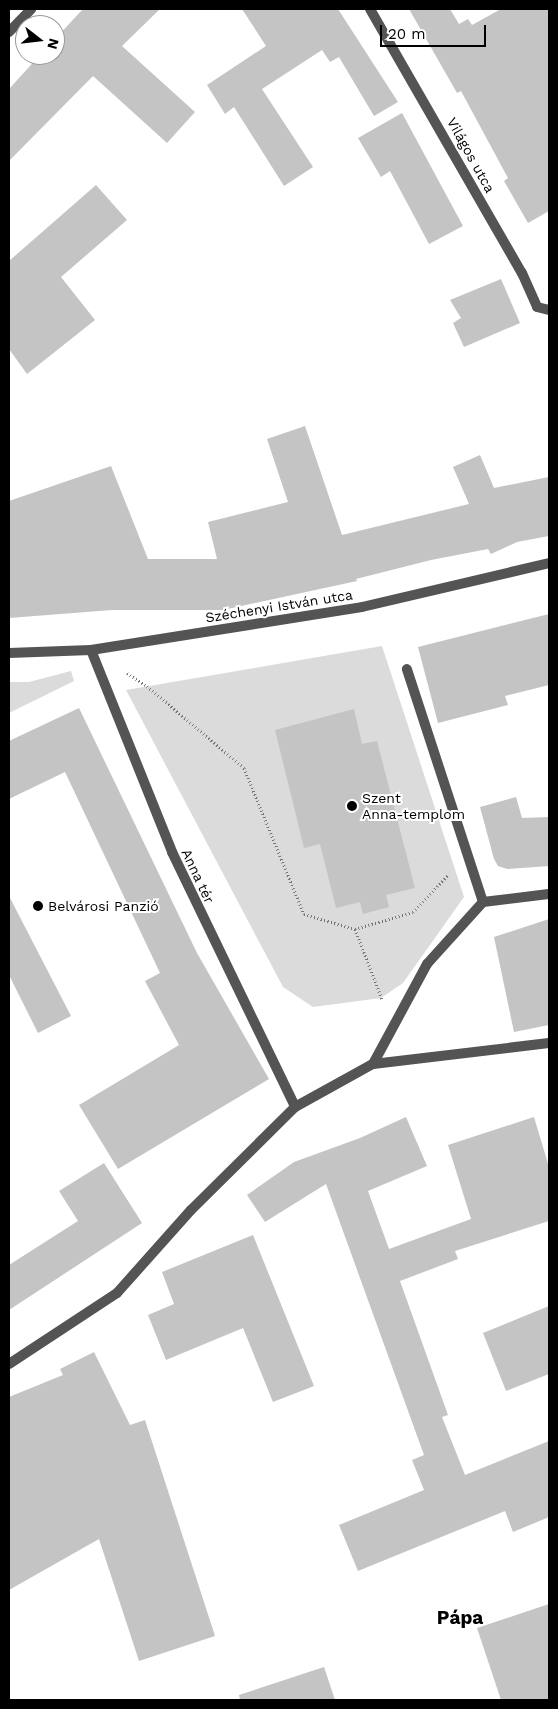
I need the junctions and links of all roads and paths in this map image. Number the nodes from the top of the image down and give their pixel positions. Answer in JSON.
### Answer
{"nodes":[{"id":1,"x":31,"y":9,"type":"edge"},
{"id":2,"x":370,"y":9,"type":"edge"},
{"id":3,"x":9,"y":32,"type":"edge"},
{"id":4,"x":549,"y":310,"type":"edge"},
{"id":5,"x":549,"y":563,"type":"edge"},
{"id":6,"x":91,"y":650,"type":"junction"},
{"id":7,"x":9,"y":653,"type":"edge"},
{"id":8,"x":407,"y":668,"type":"dead end"},
{"id":9,"x":147,"y":686,"type":"dead end"},
{"id":10,"x":469,"y":860,"type":"junction"},
{"id":11,"x":549,"y":894,"type":"edge"},
{"id":12,"x":483,"y":902,"type":"junction"},
{"id":13,"x":355,"y":929,"type":"junction"},
{"id":14,"x":395,"y":1024,"type":"junction"},
{"id":15,"x":549,"y":1043,"type":"edge"},
{"id":16,"x":373,"y":1064,"type":"junction"},
{"id":17,"x":295,"y":1107,"type":"junction"},
{"id":18,"x":9,"y":1364,"type":"edge"}],
"edges":[{"from":1,"to":3,"type":"street"},
{"from":2,"to":4,"type":"street","name":"Világos utca"},
{"from":5,"to":6,"type":"street","name":"Széchenyi István utca"},
{"from":6,"to":7,"type":"street","name":"Széchenyi István utca"},
{"from":6,"to":17,"type":"street","name":"Anna tér"},
{"from":8,"to":10,"type":"street"},
{"from":9,"to":13,"type":"path"},
{"from":10,"to":12,"type":"street"},
{"from":10,"to":13,"type":"path"},
{"from":11,"to":12,"type":"street"},
{"from":12,"to":14,"type":"street"},
{"from":13,"to":14,"type":"path"},
{"from":14,"to":16,"type":"street"},
{"from":15,"to":16,"type":"street"},
{"from":16,"to":17,"type":"street"},
{"from":17,"to":18,"type":"street"}]}
